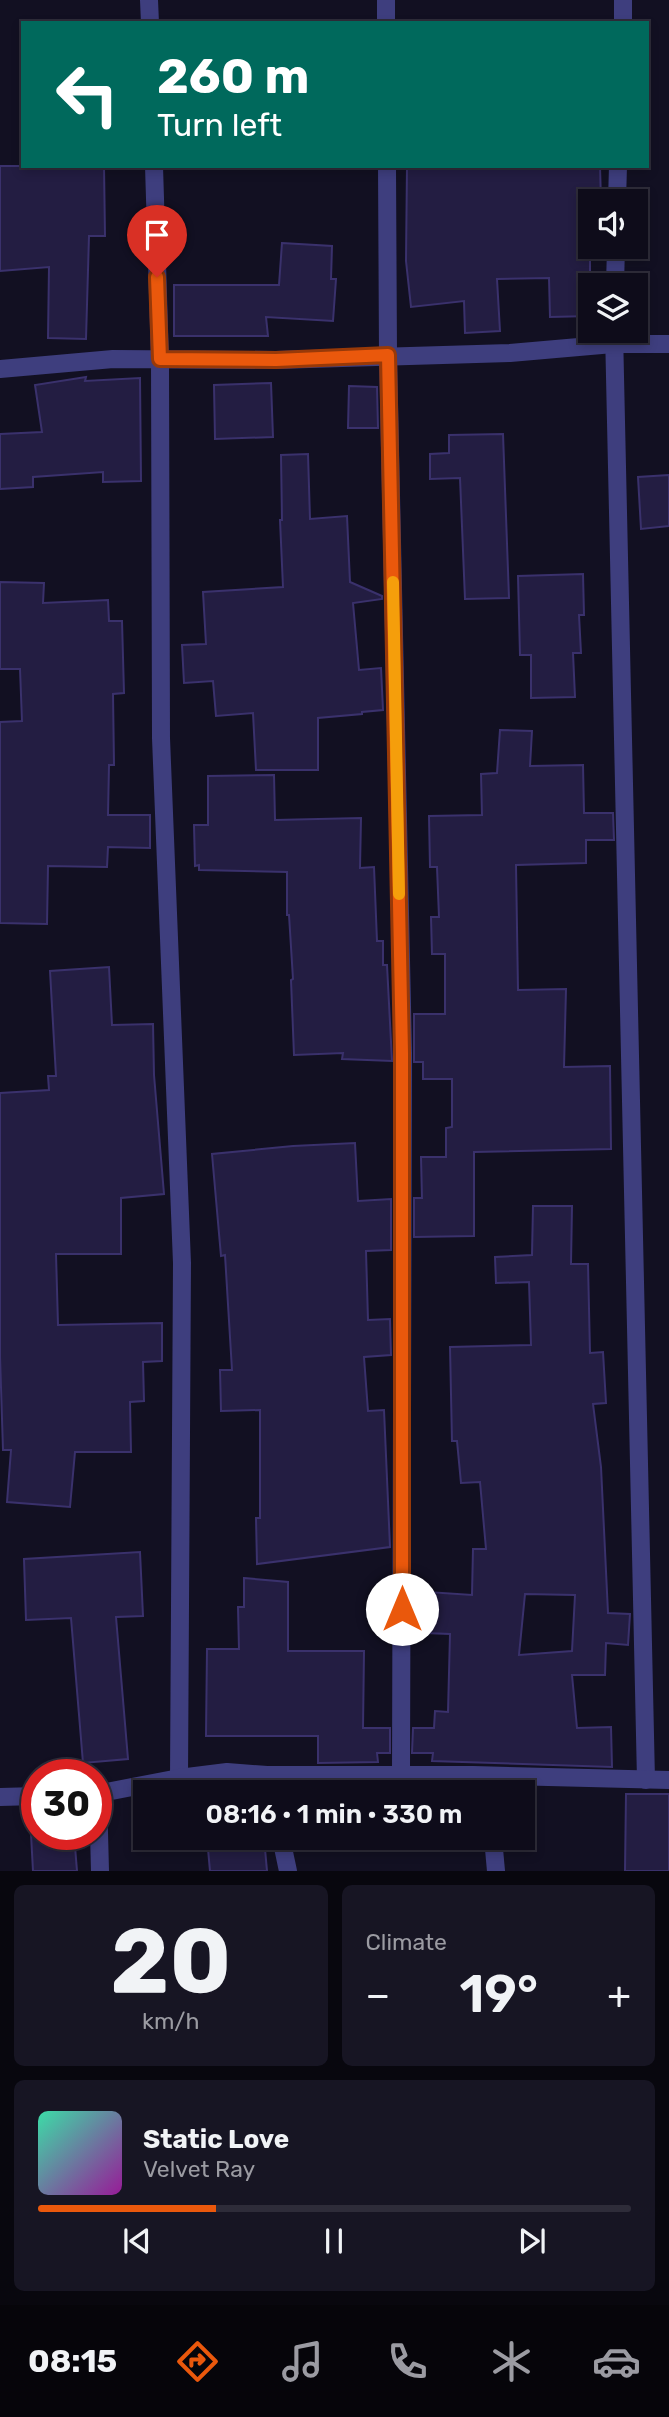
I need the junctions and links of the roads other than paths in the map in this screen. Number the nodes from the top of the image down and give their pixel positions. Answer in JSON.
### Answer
{"nodes":[{"id":1,"x":149,"y":0,"type":"edge"},
{"id":2,"x":386,"y":0,"type":"edge"},
{"id":3,"x":623,"y":0,"type":"edge"},
{"id":4,"x":150,"y":21,"type":"edge"},
{"id":5,"x":386,"y":21,"type":"edge"},
{"id":6,"x":623,"y":21,"type":"edge"},
{"id":7,"x":154,"y":168,"type":"edge"},
{"id":8,"x":387,"y":168,"type":"edge"},
{"id":9,"x":618,"y":168,"type":"edge"},
{"id":10,"x":617,"y":189,"type":"edge"},
{"id":11,"x":648,"y":341,"type":"edge"},
{"id":12,"x":578,"y":343,"type":"edge"},
{"id":13,"x":613,"y":343,"type":"edge"},
{"id":14,"x":669,"y":344,"type":"edge"},
{"id":15,"x":388,"y":355,"type":"junction"},
{"id":16,"x":160,"y":359,"type":"junction"},
{"id":17,"x":0,"y":369,"type":"edge"},
{"id":18,"x":401,"y":1775,"type":"junction"},
{"id":19,"x":179,"y":1778,"type":"junction"},
{"id":20,"x":258,"y":1780,"type":"edge"},
{"id":21,"x":318,"y":1780,"type":"edge"},
{"id":22,"x":450,"y":1780,"type":"edge"},
{"id":23,"x":646,"y":1780,"type":"junction"},
{"id":24,"x":669,"y":1780,"type":"edge"},
{"id":25,"x":535,"y":1783,"type":"edge"},
{"id":26,"x":112,"y":1791,"type":"edge"},
{"id":27,"x":21,"y":1796,"type":"edge"},
{"id":28,"x":0,"y":1797,"type":"edge"},
{"id":29,"x":99,"y":1850,"type":"edge"},
{"id":30,"x":284,"y":1850,"type":"edge"},
{"id":31,"x":494,"y":1850,"type":"edge"},
{"id":32,"x":100,"y":1871,"type":"edge"},
{"id":33,"x":288,"y":1871,"type":"edge"},
{"id":34,"x":496,"y":1871,"type":"edge"}],
"edges":[{"from":1,"to":4,"type":"street"},
{"from":2,"to":5,"type":"street"},
{"from":3,"to":6,"type":"street"},
{"from":7,"to":16,"type":"street"},
{"from":8,"to":15,"type":"street"},
{"from":9,"to":10,"type":"street"},
{"from":11,"to":14,"type":"street"},
{"from":12,"to":15,"type":"street"},
{"from":13,"to":23,"type":"street"},
{"from":15,"to":16,"type":"street"},
{"from":15,"to":18,"type":"street"},
{"from":16,"to":17,"type":"street"},
{"from":16,"to":19,"type":"street"},
{"from":18,"to":21,"type":"street"},
{"from":18,"to":22,"type":"street"},
{"from":19,"to":20,"type":"street"},
{"from":19,"to":26,"type":"street"},
{"from":23,"to":24,"type":"street"},
{"from":23,"to":25,"type":"street"},
{"from":27,"to":28,"type":"street"},
{"from":29,"to":32,"type":"street"},
{"from":30,"to":33,"type":"street"},
{"from":31,"to":34,"type":"street"}]}
